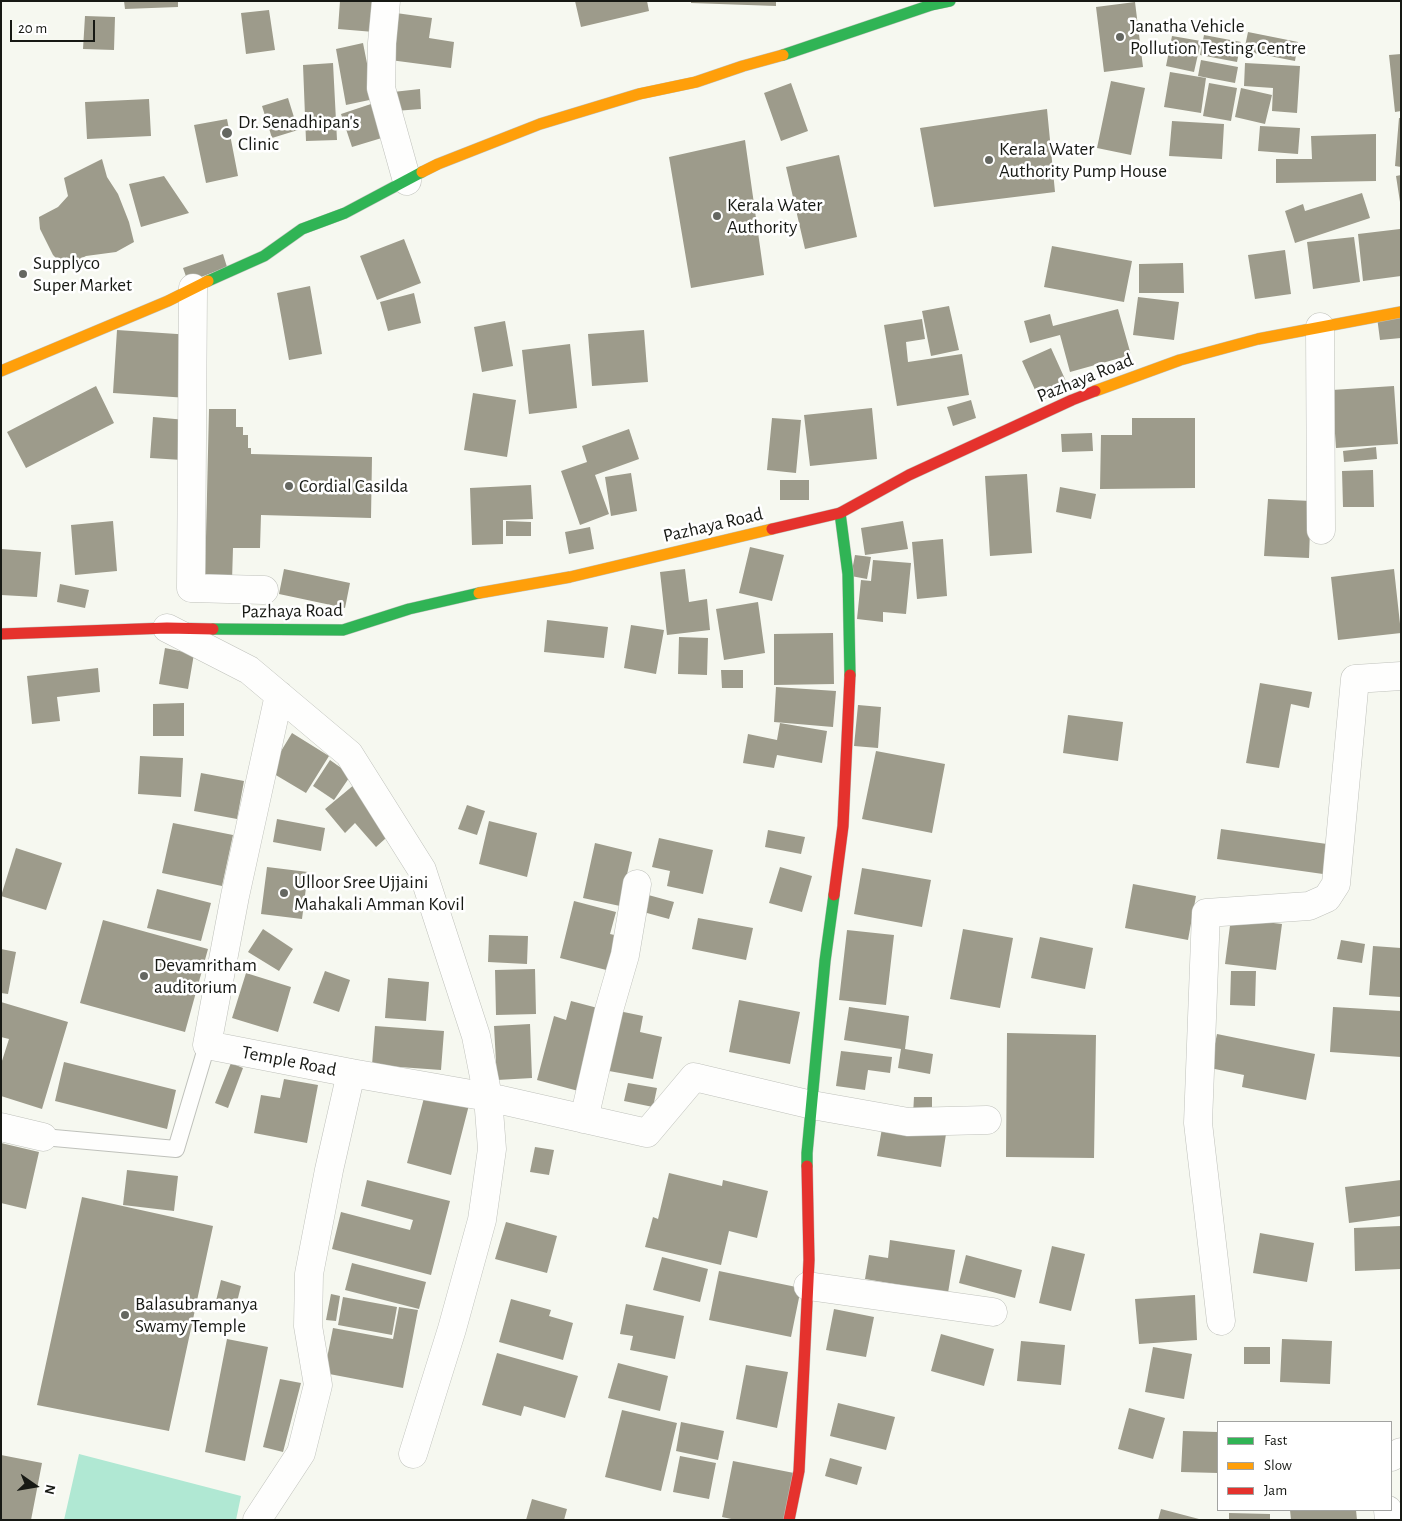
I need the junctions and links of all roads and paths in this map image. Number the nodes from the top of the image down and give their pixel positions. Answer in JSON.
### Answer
{"nodes":[{"id":1,"x":386,"y":1,"type":"edge"},
{"id":2,"x":937,"y":2,"type":"edge"},
{"id":3,"x":407,"y":181,"type":"junction"},
{"id":4,"x":193,"y":288,"type":"junction"},
{"id":5,"x":1401,"y":312,"type":"edge"},
{"id":6,"x":1320,"y":328,"type":"junction"},
{"id":7,"x":1,"y":371,"type":"edge"},
{"id":8,"x":840,"y":513,"type":"junction"},
{"id":9,"x":1321,"y":530,"type":"dead end"},
{"id":10,"x":264,"y":590,"type":"dead end"},
{"id":11,"x":167,"y":628,"type":"junction"},
{"id":12,"x":1,"y":634,"type":"edge"},
{"id":13,"x":1401,"y":676,"type":"edge"},
{"id":14,"x":279,"y":695,"type":"junction"},
{"id":15,"x":637,"y":884,"type":"dead end"},
{"id":16,"x":207,"y":1045,"type":"junction"},
{"id":17,"x":351,"y":1073,"type":"junction"},
{"id":18,"x":488,"y":1097,"type":"junction"},
{"id":19,"x":812,"y":1105,"type":"junction"},
{"id":20,"x":584,"y":1119,"type":"junction"},
{"id":21,"x":987,"y":1120,"type":"dead end"},
{"id":22,"x":1,"y":1127,"type":"edge"},
{"id":23,"x":43,"y":1137,"type":"joint"},
{"id":24,"x":808,"y":1286,"type":"junction"},
{"id":25,"x":994,"y":1312,"type":"dead end"},
{"id":26,"x":1221,"y":1321,"type":"dead end"},
{"id":27,"x":413,"y":1454,"type":"dead end"},
{"id":28,"x":257,"y":1520,"type":"edge"},
{"id":29,"x":789,"y":1520,"type":"edge"}],
"edges":[{"from":1,"to":3,"type":"street"},
{"from":2,"to":3,"type":"street"},
{"from":3,"to":4,"type":"street"},
{"from":4,"to":7,"type":"street"},
{"from":4,"to":10,"type":"street"},
{"from":5,"to":6,"type":"street","name":"Pazhaya Road"},
{"from":6,"to":8,"type":"street","name":"Pazhaya Road"},
{"from":6,"to":9,"type":"street"},
{"from":8,"to":11,"type":"street","name":"Pazhaya Road"},
{"from":8,"to":19,"type":"street"},
{"from":11,"to":12,"type":"street","name":"Pazhaya Road"},
{"from":11,"to":14,"type":"street"},
{"from":13,"to":26,"type":"street"},
{"from":14,"to":16,"type":"street"},
{"from":14,"to":18,"type":"street"},
{"from":15,"to":20,"type":"street"},
{"from":16,"to":17,"type":"street","name":"Temple Road"},
{"from":16,"to":23,"type":"lane"},
{"from":17,"to":18,"type":"street"},
{"from":17,"to":28,"type":"street","name":"Temple Road"},
{"from":18,"to":20,"type":"street"},
{"from":18,"to":27,"type":"street"},
{"from":19,"to":20,"type":"street"},
{"from":19,"to":21,"type":"street"},
{"from":19,"to":24,"type":"street"},
{"from":22,"to":23,"type":"street"},
{"from":24,"to":25,"type":"street"},
{"from":24,"to":29,"type":"street"}]}
